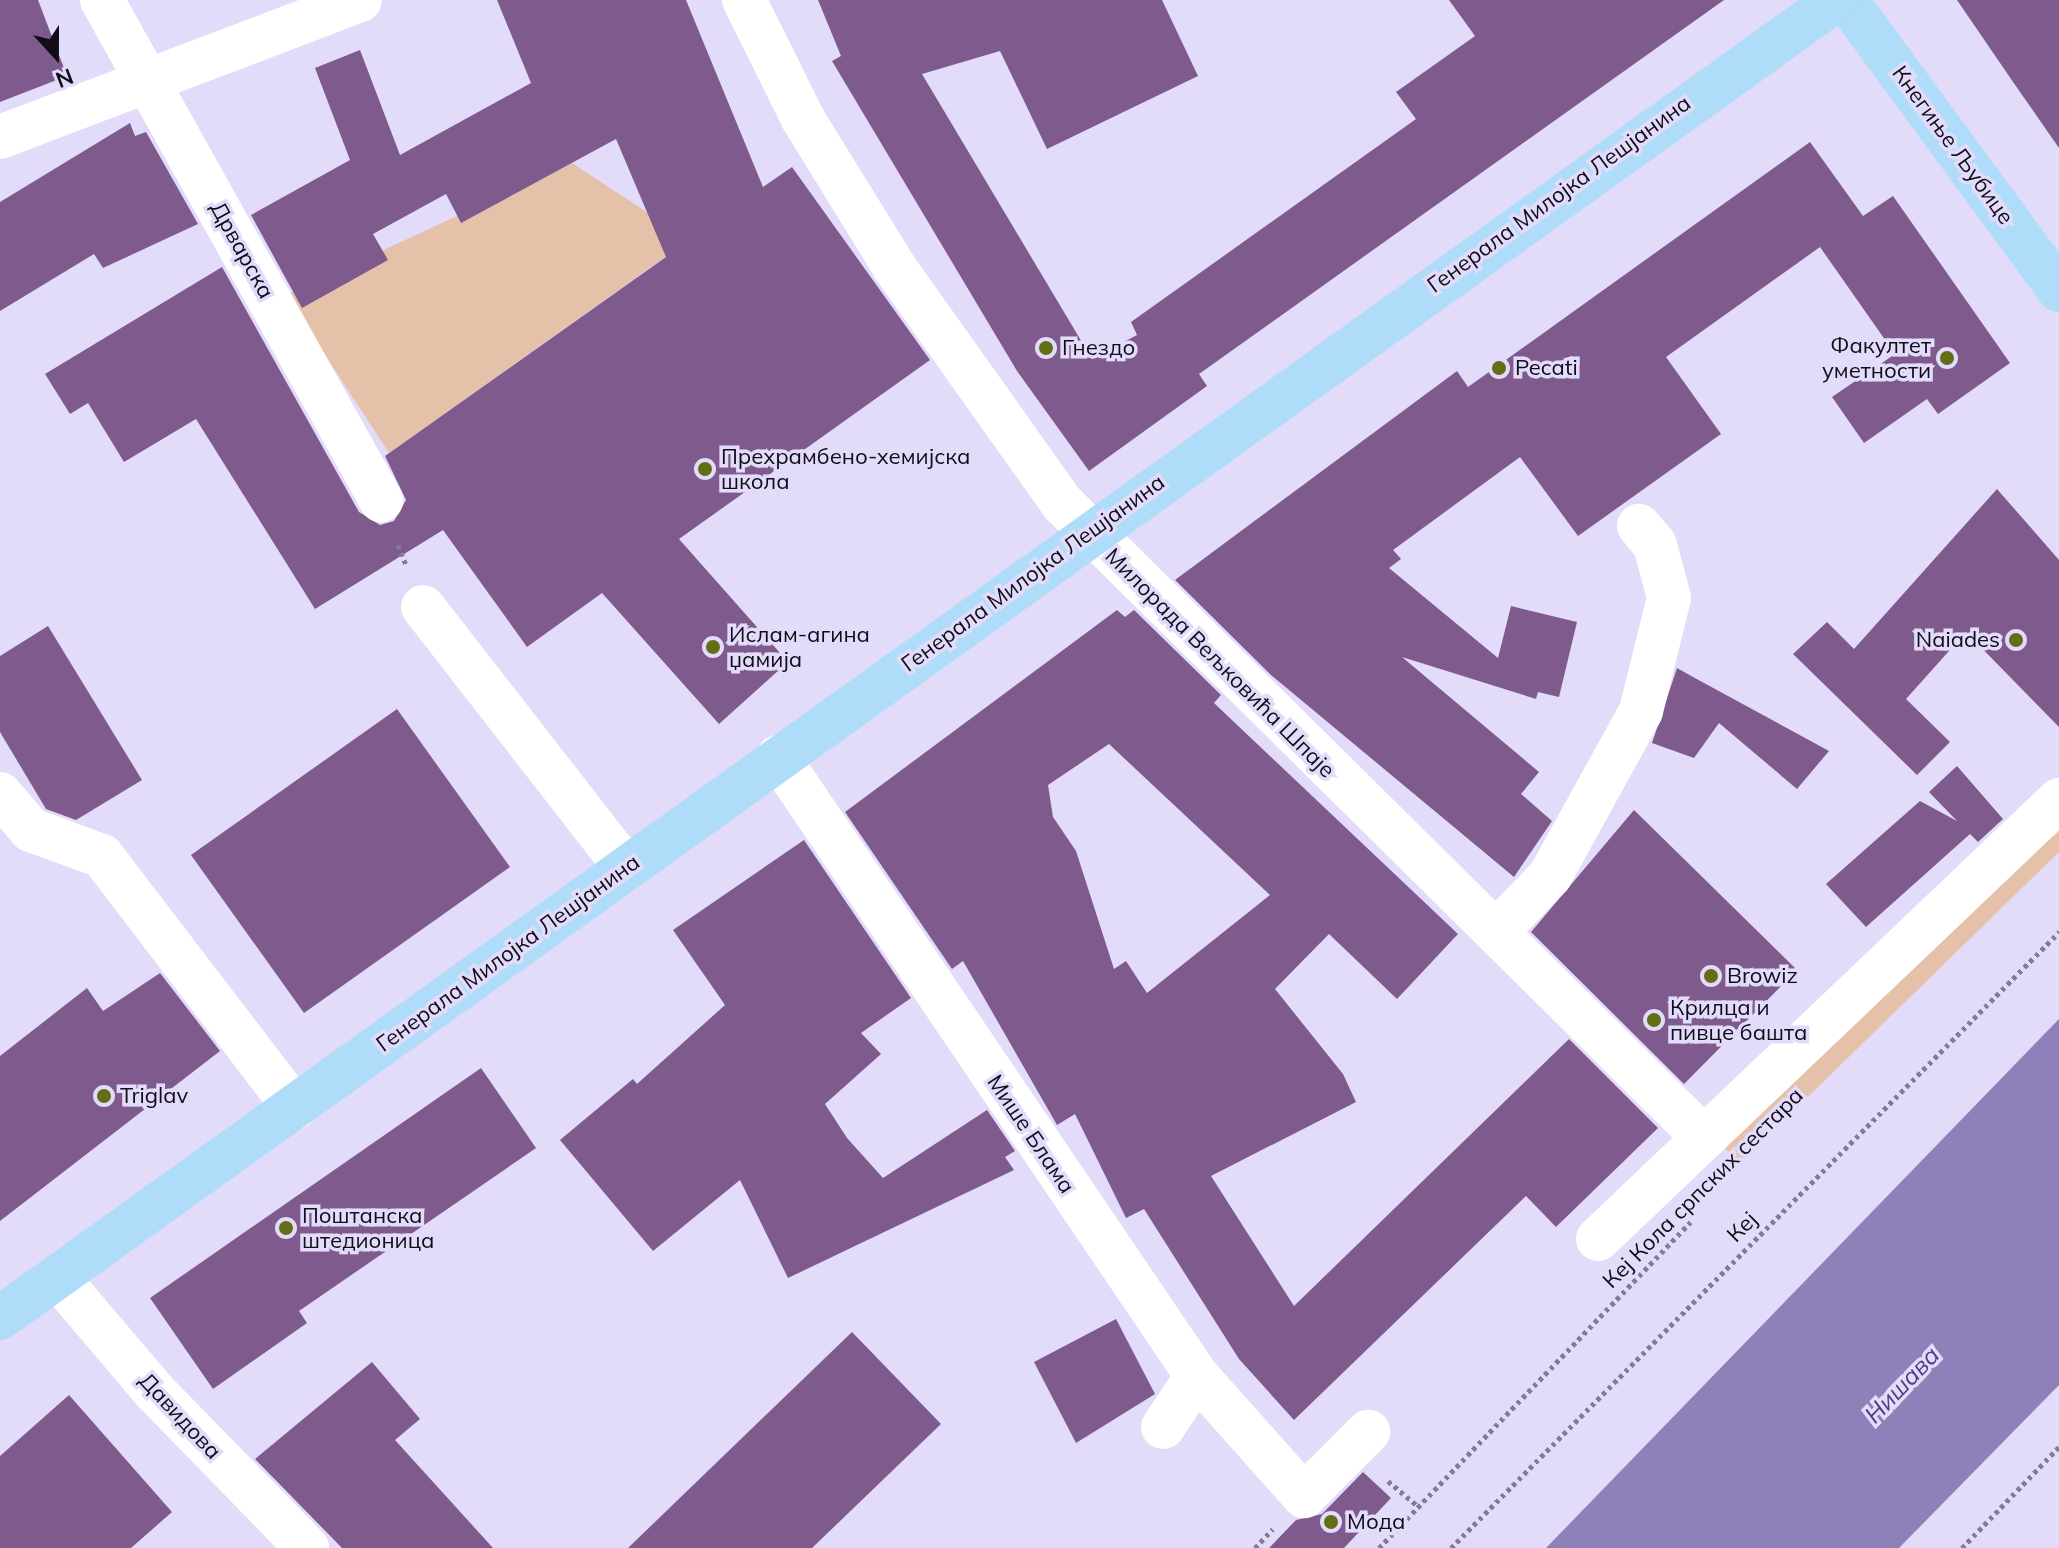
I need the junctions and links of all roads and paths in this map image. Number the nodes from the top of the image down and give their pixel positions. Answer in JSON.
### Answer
{"nodes":[{"id":1,"x":102,"y":0,"type":"edge"},
{"id":2,"x":360,"y":0,"type":"edge"},
{"id":3,"x":744,"y":0,"type":"edge"},
{"id":4,"x":1836,"y":0,"type":"edge"},
{"id":5,"x":1846,"y":0,"type":"edge"},
{"id":6,"x":149,"y":82,"type":"junction"},
{"id":7,"x":0,"y":137,"type":"edge"},
{"id":8,"x":2059,"y":290,"type":"edge"},
{"id":9,"x":381,"y":500,"type":"joint"},
{"id":10,"x":1639,"y":526,"type":"dead end"},
{"id":11,"x":1089,"y":533,"type":"junction"},
{"id":12,"x":423,"y":607,"type":"joint"},
{"id":13,"x":778,"y":757,"type":"junction"},
{"id":14,"x":0,"y":794,"type":"edge"},
{"id":15,"x":2059,"y":800,"type":"edge"},
{"id":16,"x":626,"y":868,"type":"junction"},
{"id":17,"x":1497,"y":931,"type":"junction"},
{"id":18,"x":2059,"y":932,"type":"edge"},
{"id":19,"x":295,"y":1108,"type":"junction"},
{"id":20,"x":1703,"y":1137,"type":"junction"},
{"id":21,"x":1696,"y":1216,"type":"dead end"},
{"id":22,"x":1598,"y":1239,"type":"dead end"},
{"id":23,"x":58,"y":1278,"type":"junction"},
{"id":24,"x":0,"y":1318,"type":"edge"},
{"id":25,"x":1197,"y":1376,"type":"junction"},
{"id":26,"x":1163,"y":1427,"type":"dead end"},
{"id":27,"x":1368,"y":1432,"type":"dead end"},
{"id":28,"x":2059,"y":1447,"type":"edge"},
{"id":29,"x":307,"y":1548,"type":"edge"},
{"id":30,"x":1379,"y":1548,"type":"edge"},
{"id":31,"x":1451,"y":1548,"type":"edge"},
{"id":32,"x":1962,"y":1548,"type":"edge"}],
"edges":[{"from":1,"to":6,"type":"street","name":"Дрварска"},
{"from":2,"to":6,"type":"street"},
{"from":3,"to":11,"type":"street","name":"Милорада Вељковића Шпаје"},
{"from":4,"to":11,"type":"main road","name":"Генерала Милојка Лешјанина"},
{"from":5,"to":8,"type":"main road","name":"Кнегиње Љубице"},
{"from":6,"to":7,"type":"street"},
{"from":6,"to":9,"type":"street","name":"Дрварска"},
{"from":9,"to":12,"type":"path"},
{"from":10,"to":17,"type":"street"},
{"from":11,"to":13,"type":"main road","name":"Генерала Милојка Лешјанина"},
{"from":11,"to":17,"type":"street","name":"Милорада Вељковића Шпаје"},
{"from":12,"to":16,"type":"street"},
{"from":13,"to":16,"type":"main road","name":"Генерала Милојка Лешјанина"},
{"from":13,"to":25,"type":"street","name":"Мише Блама"},
{"from":14,"to":19,"type":"street"},
{"from":15,"to":20,"type":"street"},
{"from":16,"to":19,"type":"main road","name":"Генерала Милојка Лешјанина"},
{"from":17,"to":20,"type":"street","name":"Милорада Вељковића Шпаје"},
{"from":18,"to":31,"type":"path","name":"Кеј"},
{"from":19,"to":23,"type":"main road","name":"Генерала Милојка Лешјанина"},
{"from":20,"to":22,"type":"street"},
{"from":21,"to":30,"type":"path","name":"Кеј Кола српских сестара"},
{"from":23,"to":24,"type":"main road","name":"Генерала Милојка Лешјанина"},
{"from":23,"to":29,"type":"street","name":"Давидова"},
{"from":25,"to":26,"type":"street"},
{"from":25,"to":27,"type":"street","name":"Мише Блама"},
{"from":28,"to":32,"type":"path"}]}
